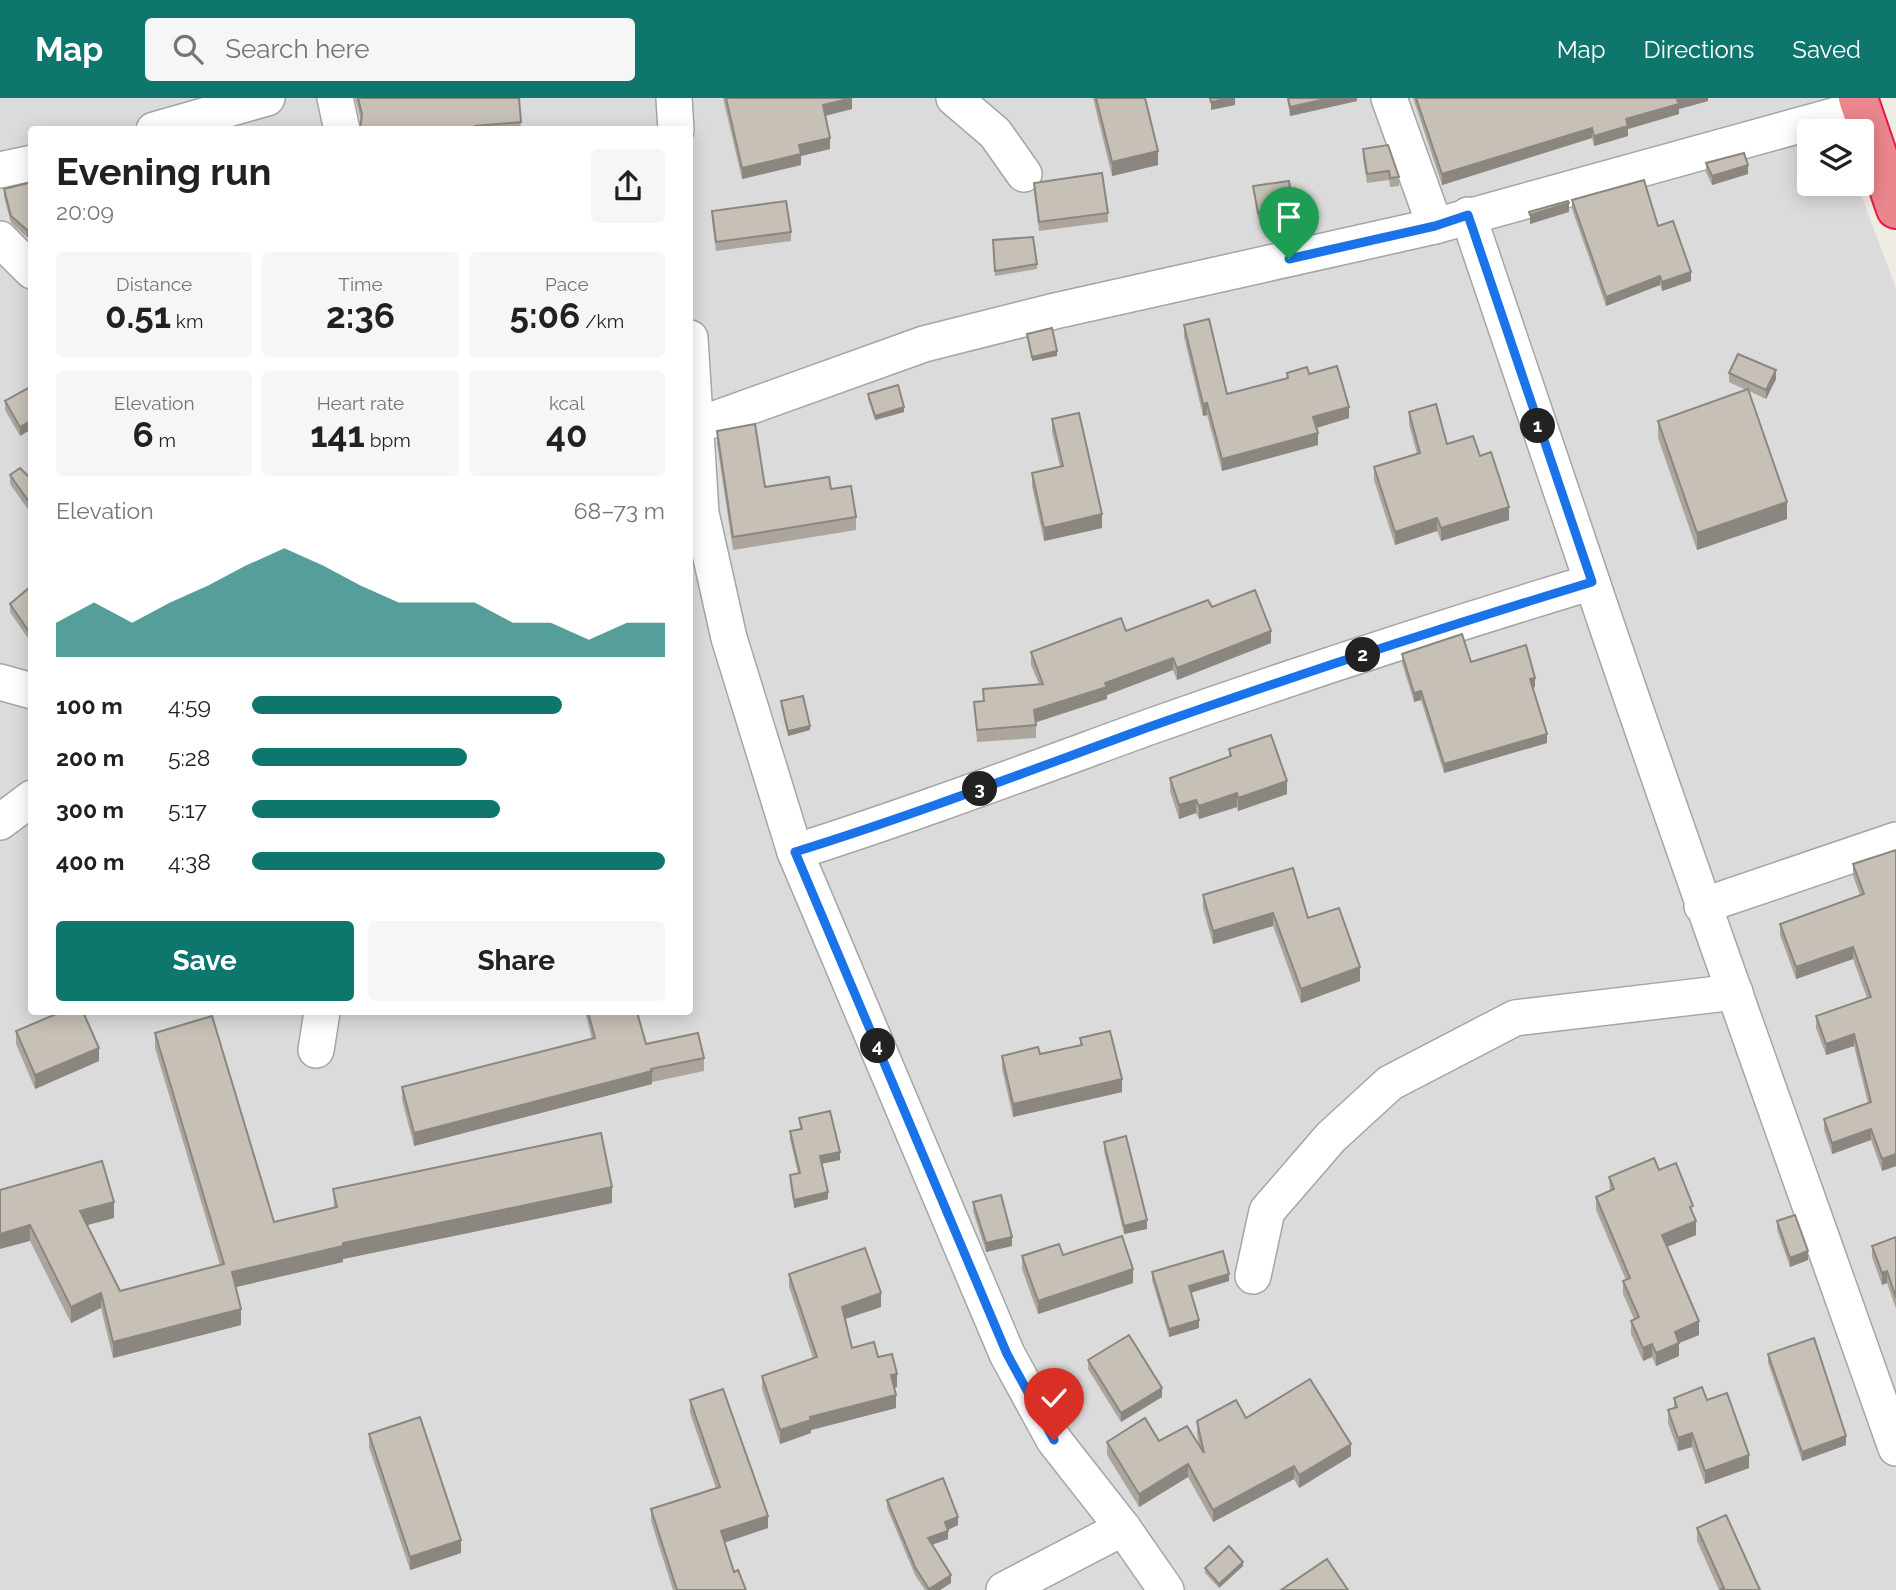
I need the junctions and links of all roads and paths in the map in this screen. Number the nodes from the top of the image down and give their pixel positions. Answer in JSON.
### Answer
{"nodes":[{"id":1,"x":267,"y":98,"type":"edge"},
{"id":2,"x":335,"y":98,"type":"edge"},
{"id":3,"x":674,"y":98,"type":"edge"},
{"id":4,"x":954,"y":98,"type":"edge"},
{"id":5,"x":1389,"y":98,"type":"edge"},
{"id":6,"x":1860,"y":103,"type":"edge"},
{"id":7,"x":168,"y":126,"type":"edge"},
{"id":8,"x":341,"y":126,"type":"edge"},
{"id":9,"x":676,"y":126,"type":"edge"},
{"id":10,"x":28,"y":164,"type":"edge"},
{"id":11,"x":0,"y":170,"type":"edge"},
{"id":12,"x":1024,"y":174,"type":"dead end"},
{"id":13,"x":1896,"y":209,"type":"edge"},
{"id":14,"x":1468,"y":215,"type":"junction"},
{"id":15,"x":1435,"y":226,"type":"junction"},
{"id":16,"x":0,"y":239,"type":"edge"},
{"id":17,"x":28,"y":267,"type":"edge"},
{"id":18,"x":693,"y":427,"type":"edge"},
{"id":19,"x":693,"y":436,"type":"edge"},
{"id":20,"x":1592,"y":582,"type":"junction"},
{"id":21,"x":0,"y":682,"type":"edge"},
{"id":22,"x":28,"y":690,"type":"edge"},
{"id":23,"x":28,"y":801,"type":"edge"},
{"id":24,"x":0,"y":822,"type":"edge"},
{"id":25,"x":1896,"y":840,"type":"edge"},
{"id":26,"x":795,"y":852,"type":"junction"},
{"id":27,"x":1702,"y":906,"type":"junction"},
{"id":28,"x":1735,"y":992,"type":"junction"},
{"id":29,"x":322,"y":1015,"type":"edge"},
{"id":30,"x":316,"y":1050,"type":"dead end"},
{"id":31,"x":1254,"y":1276,"type":"dead end"},
{"id":32,"x":1896,"y":1448,"type":"edge"},
{"id":33,"x":1123,"y":1528,"type":"junction"},
{"id":34,"x":1004,"y":1590,"type":"edge"},
{"id":35,"x":1166,"y":1590,"type":"edge"}],
"edges":[{"from":1,"to":7,"type":"street"},
{"from":2,"to":8,"type":"street"},
{"from":3,"to":9,"type":"street"},
{"from":4,"to":12,"type":"street"},
{"from":5,"to":15,"type":"street"},
{"from":6,"to":13,"type":"highway"},
{"from":6,"to":14,"type":"street"},
{"from":10,"to":11,"type":"street"},
{"from":14,"to":15,"type":"street"},
{"from":14,"to":20,"type":"street"},
{"from":15,"to":18,"type":"street"},
{"from":16,"to":17,"type":"street"},
{"from":19,"to":26,"type":"street"},
{"from":20,"to":26,"type":"street"},
{"from":20,"to":27,"type":"street"},
{"from":21,"to":22,"type":"street"},
{"from":23,"to":24,"type":"street"},
{"from":25,"to":27,"type":"street"},
{"from":26,"to":33,"type":"street"},
{"from":27,"to":28,"type":"street"},
{"from":28,"to":31,"type":"street"},
{"from":28,"to":32,"type":"street"},
{"from":29,"to":30,"type":"street"},
{"from":33,"to":34,"type":"street"},
{"from":33,"to":35,"type":"street"}]}
